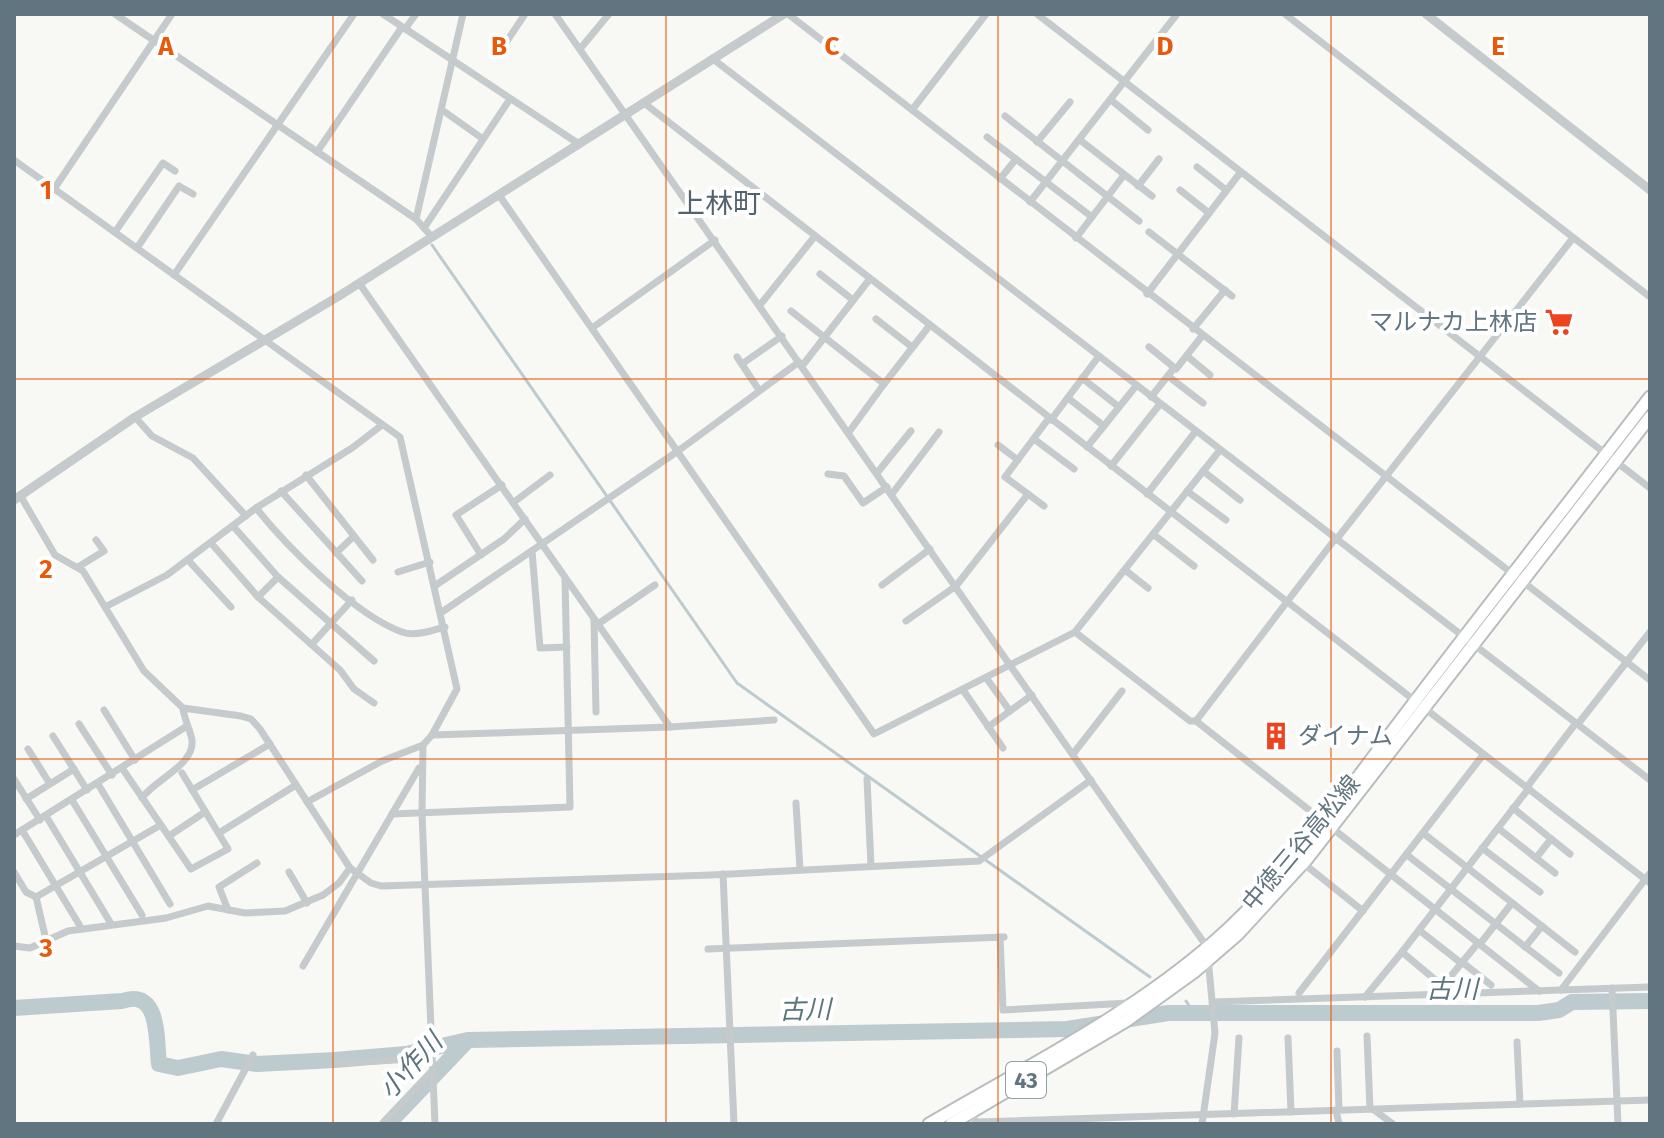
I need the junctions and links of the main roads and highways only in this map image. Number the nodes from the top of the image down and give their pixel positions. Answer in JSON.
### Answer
{"nodes":[{"id":1,"x":1650,"y":397,"type":"edge"},
{"id":2,"x":1650,"y":417,"type":"edge"},
{"id":3,"x":1612,"y":458,"type":"junction"},
{"id":4,"x":1327,"y":824,"type":"junction"},
{"id":5,"x":1209,"y":952,"type":"junction"},
{"id":6,"x":968,"y":1108,"type":"junction"},
{"id":7,"x":929,"y":1124,"type":"edge"},
{"id":8,"x":951,"y":1124,"type":"edge"}],
"edges":[{"from":1,"to":3,"type":"main road","name":"中徳三谷高松線","number":"43"},
{"from":2,"to":3,"type":"main road","name":"中徳三谷高松線","number":"43"},
{"from":3,"to":4,"type":"main road","name":"中徳三谷高松線","number":"43"},
{"from":4,"to":5,"type":"main road","name":"中徳三谷高松線","number":"43"},
{"from":4,"to":5,"type":"main road","name":"中徳三谷高松線","number":"43"},
{"from":5,"to":6,"type":"main road","name":"中徳三谷高松線","number":"43"},
{"from":5,"to":6,"type":"main road","name":"中徳三谷高松線","number":"43"},
{"from":6,"to":7,"type":"main road","name":"中徳三谷高松線","number":"43"},
{"from":6,"to":8,"type":"main road","name":"中徳三谷高松線","number":"43"}]}
